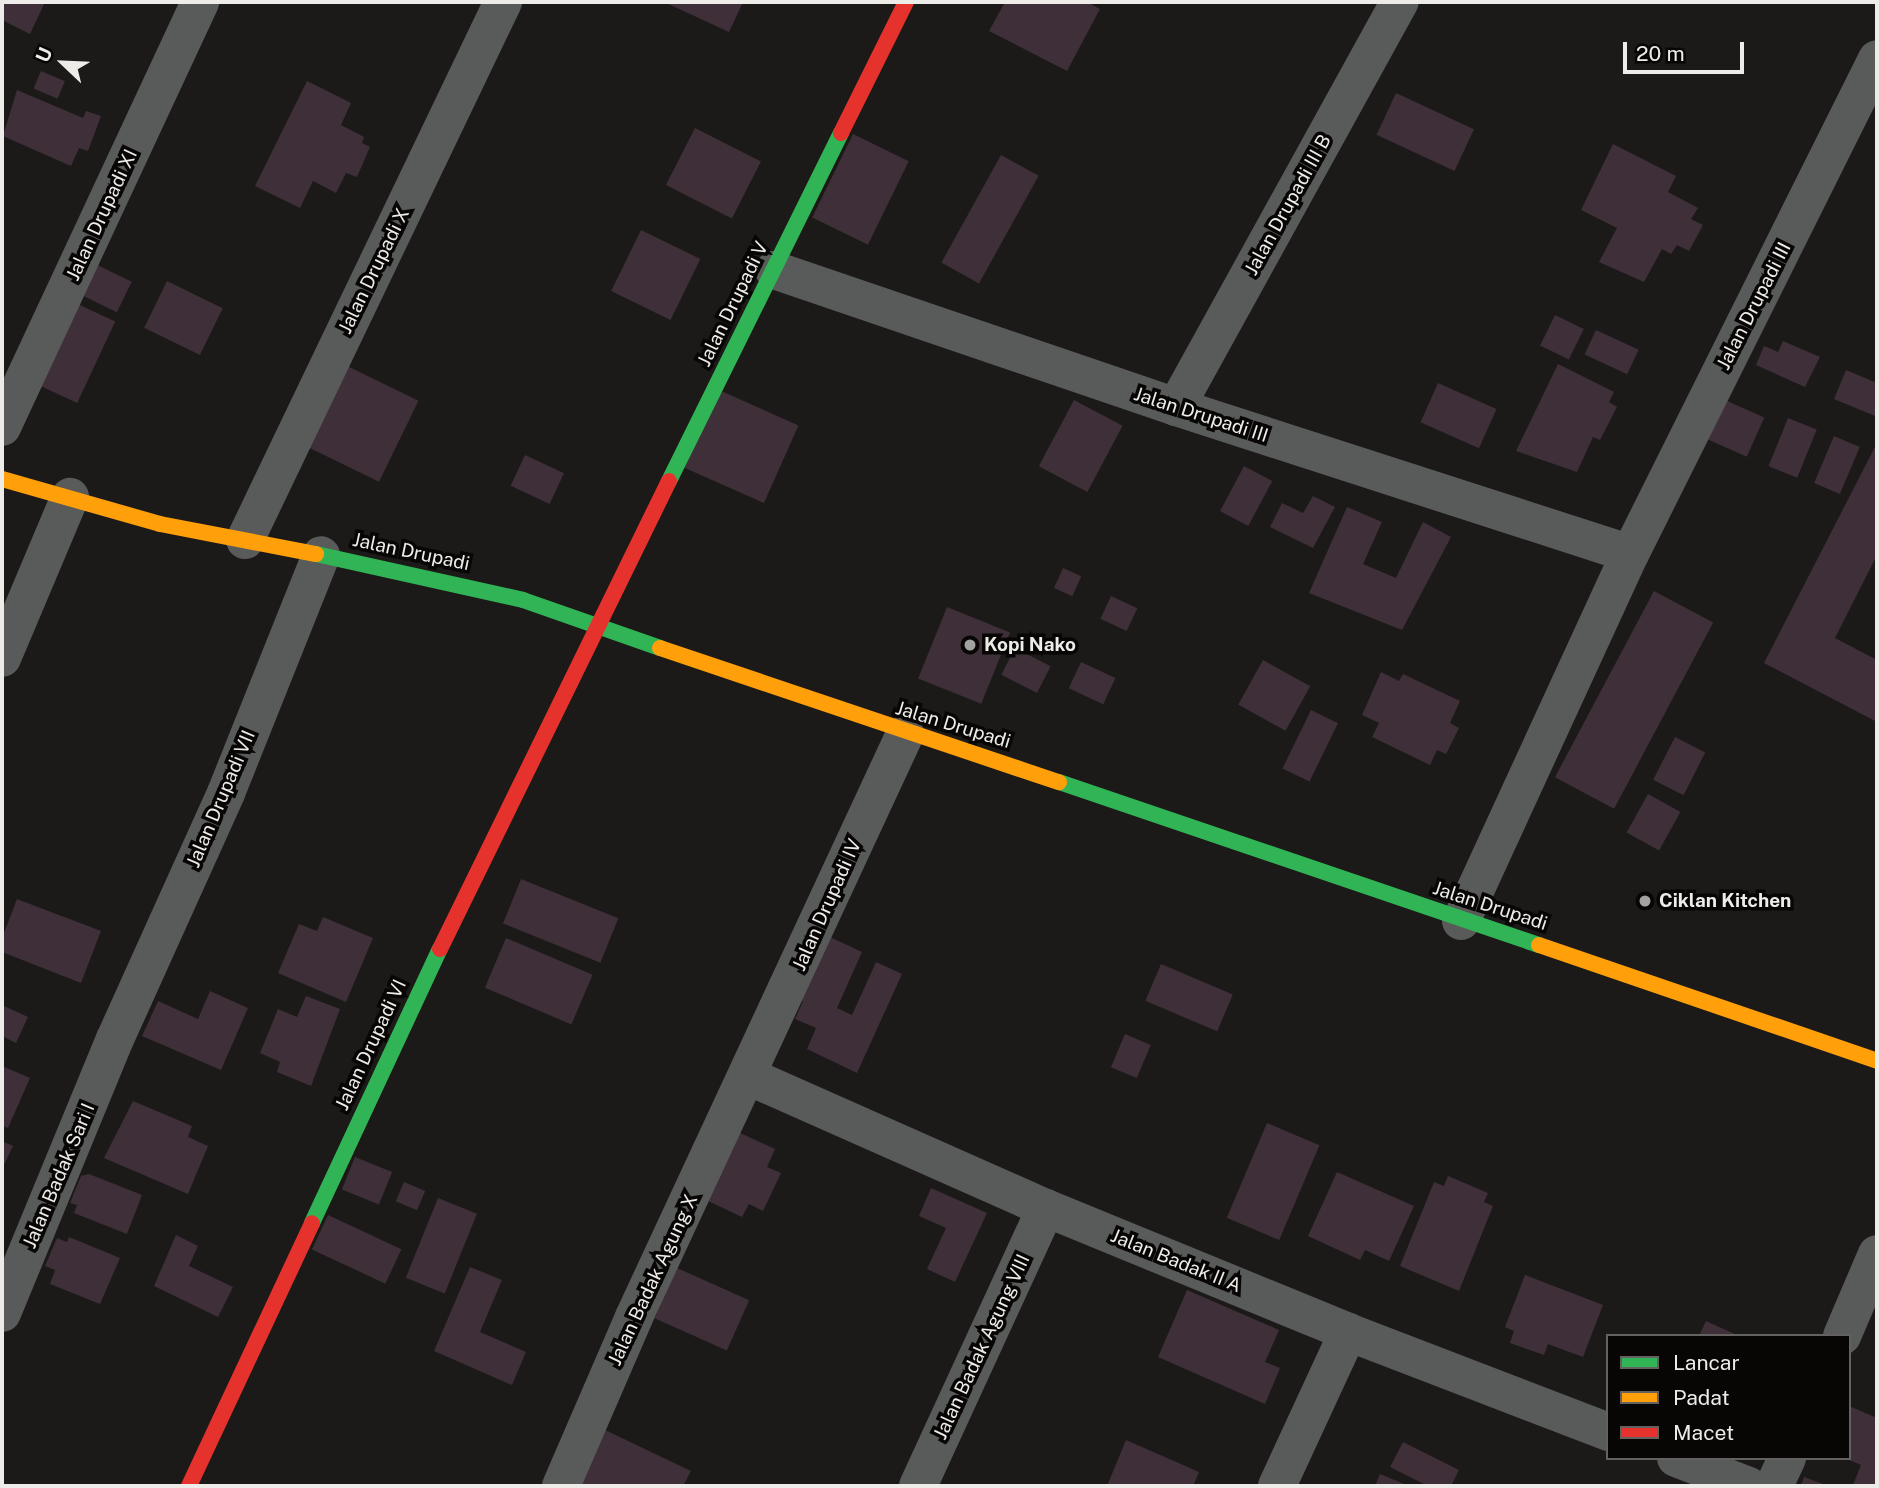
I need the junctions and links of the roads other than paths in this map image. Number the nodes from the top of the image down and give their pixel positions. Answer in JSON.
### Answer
{"nodes":[{"id":1,"x":200,"y":2,"type":"edge"},
{"id":2,"x":503,"y":2,"type":"edge"},
{"id":3,"x":906,"y":2,"type":"edge"},
{"id":4,"x":1400,"y":2,"type":"edge"},
{"id":5,"x":1877,"y":59,"type":"edge"},
{"id":6,"x":774,"y":270,"type":"junction"},
{"id":7,"x":1176,"y":407,"type":"junction"},
{"id":8,"x":2,"y":427,"type":"edge"},
{"id":9,"x":2,"y":480,"type":"edge"},
{"id":10,"x":70,"y":497,"type":"junction"},
{"id":11,"x":245,"y":540,"type":"junction"},
{"id":12,"x":1630,"y":554,"type":"junction"},
{"id":13,"x":321,"y":555,"type":"junction"},
{"id":14,"x":597,"y":625,"type":"junction"},
{"id":15,"x":2,"y":658,"type":"edge"},
{"id":16,"x":905,"y":734,"type":"junction"},
{"id":17,"x":1461,"y":920,"type":"junction"},
{"id":18,"x":116,"y":1039,"type":"joint"},
{"id":19,"x":1877,"y":1061,"type":"edge"},
{"id":20,"x":750,"y":1076,"type":"junction"},
{"id":21,"x":1046,"y":1208,"type":"junction"},
{"id":22,"x":1877,"y":1254,"type":"edge"},
{"id":23,"x":2,"y":1313,"type":"edge"},
{"id":24,"x":1348,"y":1332,"type":"junction"},
{"id":25,"x":1843,"y":1334,"type":"edge"},
{"id":26,"x":1606,"y":1431,"type":"edge"},
{"id":27,"x":1681,"y":1460,"type":"edge"},
{"id":28,"x":1786,"y":1460,"type":"edge"},
{"id":29,"x":190,"y":1486,"type":"edge"},
{"id":30,"x":561,"y":1486,"type":"edge"},
{"id":31,"x":918,"y":1486,"type":"edge"},
{"id":32,"x":1277,"y":1486,"type":"edge"},
{"id":33,"x":1749,"y":1486,"type":"edge"},
{"id":34,"x":1774,"y":1486,"type":"edge"}],
"edges":[{"from":1,"to":8,"type":"street","name":"Jalan Drupadi XI"},
{"from":2,"to":11,"type":"street","name":"Jalan Drupadi X"},
{"from":3,"to":6,"type":"street","name":"Jalan Drupadi V"},
{"from":4,"to":7,"type":"street","name":"Jalan Drupadi III B"},
{"from":5,"to":12,"type":"street","name":"Jalan Drupadi III"},
{"from":6,"to":7,"type":"street","name":"Jalan Drupadi III"},
{"from":6,"to":14,"type":"street","name":"Jalan Drupadi V"},
{"from":7,"to":12,"type":"street","name":"Jalan Drupadi III"},
{"from":9,"to":10,"type":"street","name":"Jalan Drupadi"},
{"from":10,"to":11,"type":"street","name":"Jalan Drupadi"},
{"from":10,"to":15,"type":"street"},
{"from":11,"to":13,"type":"street","name":"Jalan Drupadi"},
{"from":12,"to":17,"type":"street","name":"Jalan Drupadi III"},
{"from":13,"to":14,"type":"street","name":"Jalan Drupadi"},
{"from":13,"to":18,"type":"street","name":"Jalan Drupadi VII"},
{"from":14,"to":16,"type":"street","name":"Jalan Drupadi"},
{"from":14,"to":29,"type":"street","name":"Jalan Drupadi VI"},
{"from":16,"to":17,"type":"street","name":"Jalan Drupadi"},
{"from":16,"to":20,"type":"street","name":"Jalan Drupadi IV"},
{"from":17,"to":19,"type":"street","name":"Jalan Drupadi"},
{"from":18,"to":23,"type":"street","name":"Jalan Badak Sari I"},
{"from":20,"to":21,"type":"street","name":"Jalan Badak II A"},
{"from":20,"to":30,"type":"street","name":"Jalan Badak Agung X"},
{"from":21,"to":24,"type":"street","name":"Jalan Badak II A"},
{"from":21,"to":31,"type":"street","name":"Jalan Badak Agung VIII"},
{"from":22,"to":25,"type":"street"},
{"from":24,"to":26,"type":"street","name":"Jalan Badak II A"},
{"from":24,"to":32,"type":"street"},
{"from":27,"to":33,"type":"street"},
{"from":28,"to":34,"type":"street"}]}
